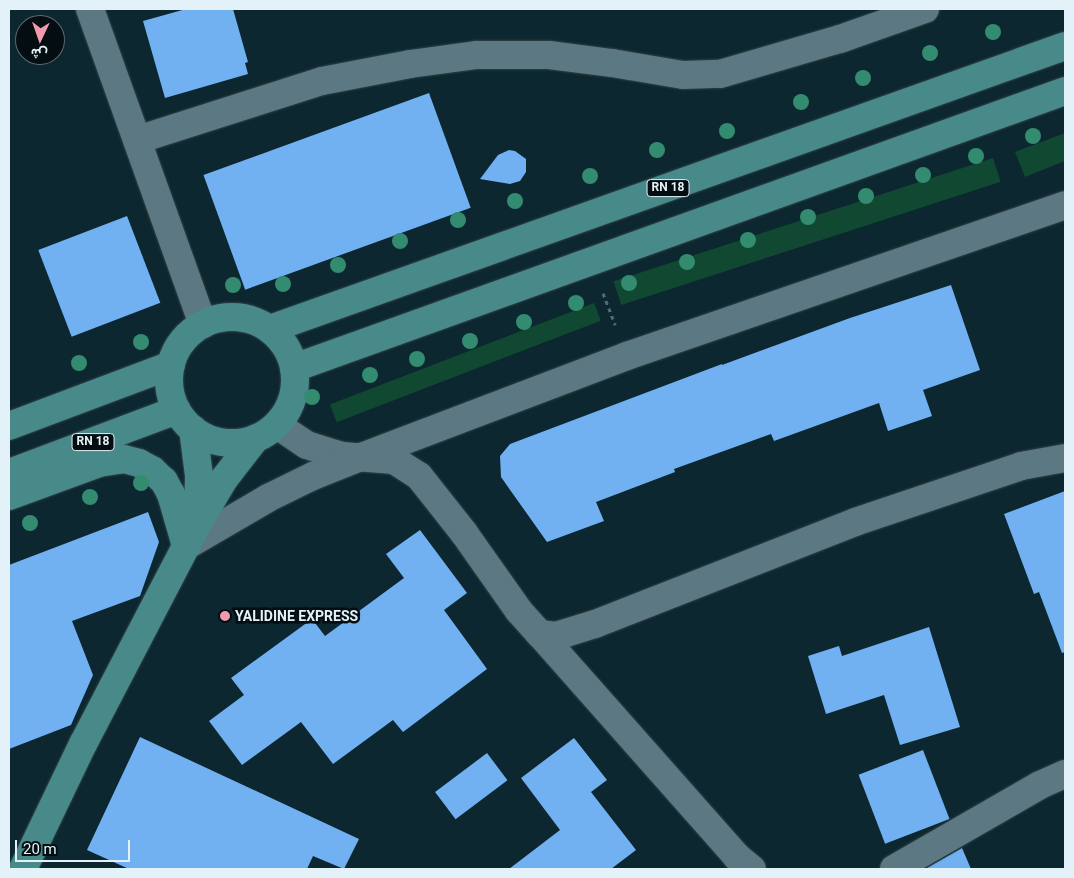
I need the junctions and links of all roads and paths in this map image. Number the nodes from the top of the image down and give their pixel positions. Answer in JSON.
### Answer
{"nodes":[{"id":1,"x":90,"y":9,"type":"edge"},
{"id":2,"x":925,"y":9,"type":"edge"},
{"id":3,"x":1065,"y":46,"type":"edge"},
{"id":4,"x":1065,"y":91,"type":"edge"},
{"id":5,"x":137,"y":140,"type":"junction"},
{"id":6,"x":1065,"y":205,"type":"edge"},
{"id":7,"x":600,"y":285,"type":"dead end"},
{"id":8,"x":609,"y":309,"type":"dead end"},
{"id":9,"x":203,"y":324,"type":"junction"},
{"id":10,"x":270,"y":329,"type":"junction"},
{"id":11,"x":171,"y":365,"type":"junction"},
{"id":12,"x":294,"y":368,"type":"junction"},
{"id":13,"x":185,"y":419,"type":"junction"},
{"id":14,"x":9,"y":426,"type":"edge"},
{"id":15,"x":266,"y":432,"type":"junction"},
{"id":16,"x":361,"y":457,"type":"junction"},
{"id":17,"x":1065,"y":458,"type":"edge"},
{"id":18,"x":9,"y":473,"type":"edge"},
{"id":19,"x":9,"y":496,"type":"edge"},
{"id":20,"x":192,"y":534,"type":"junction"},
{"id":21,"x":540,"y":634,"type":"junction"},
{"id":22,"x":1065,"y":774,"type":"edge"},
{"id":23,"x":23,"y":869,"type":"edge"},
{"id":24,"x":752,"y":869,"type":"edge"},
{"id":25,"x":894,"y":869,"type":"edge"}],
"edges":[{"from":1,"to":5,"type":"street"},
{"from":2,"to":5,"type":"street"},
{"from":3,"to":10,"type":"main road","number":"RN 18"},
{"from":4,"to":12,"type":"main road"},
{"from":5,"to":9,"type":"street"},
{"from":6,"to":16,"type":"street"},
{"from":7,"to":8,"type":"path"},
{"from":9,"to":10,"type":"main road"},
{"from":9,"to":11,"type":"main road"},
{"from":10,"to":12,"type":"main road"},
{"from":11,"to":13,"type":"main road"},
{"from":11,"to":14,"type":"main road"},
{"from":12,"to":15,"type":"main road"},
{"from":13,"to":15,"type":"main road"},
{"from":13,"to":18,"type":"main road","number":"RN 18"},
{"from":13,"to":20,"type":"main road"},
{"from":15,"to":16,"type":"street"},
{"from":15,"to":20,"type":"main road"},
{"from":16,"to":20,"type":"street"},
{"from":16,"to":21,"type":"street"},
{"from":17,"to":21,"type":"street"},
{"from":19,"to":20,"type":"main road"},
{"from":20,"to":23,"type":"main road"},
{"from":21,"to":24,"type":"street"},
{"from":22,"to":25,"type":"street"}]}
